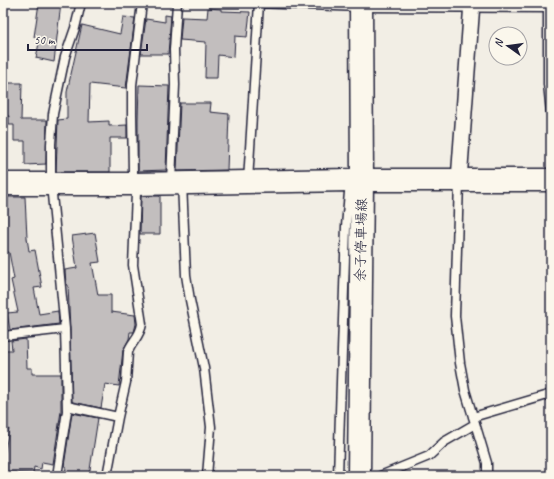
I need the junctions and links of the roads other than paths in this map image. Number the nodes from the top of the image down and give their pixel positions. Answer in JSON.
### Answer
{"nodes":[{"id":1,"x":81,"y":3,"type":"edge"},
{"id":2,"x":142,"y":3,"type":"edge"},
{"id":3,"x":177,"y":3,"type":"edge"},
{"id":4,"x":258,"y":3,"type":"edge"},
{"id":5,"x":361,"y":5,"type":"edge"},
{"id":6,"x":472,"y":5,"type":"edge"},
{"id":7,"x":549,"y":7,"type":"edge"},
{"id":8,"x":551,"y":113,"type":"edge"},
{"id":9,"x":356,"y":180,"type":"junction"},
{"id":10,"x":459,"y":180,"type":"junction"},
{"id":11,"x":551,"y":180,"type":"edge"},
{"id":12,"x":248,"y":182,"type":"junction"},
{"id":13,"x":176,"y":183,"type":"junction"},
{"id":14,"x":3,"y":184,"type":"edge"},
{"id":15,"x":51,"y":184,"type":"junction"},
{"id":16,"x":134,"y":184,"type":"junction"},
{"id":17,"x":65,"y":329,"type":"junction"},
{"id":18,"x":3,"y":336,"type":"edge"},
{"id":19,"x":551,"y":394,"type":"edge"},
{"id":20,"x":67,"y":406,"type":"junction"},
{"id":21,"x":118,"y":417,"type":"junction"},
{"id":22,"x":474,"y":420,"type":"junction"},
{"id":23,"x":57,"y":476,"type":"edge"},
{"id":24,"x":107,"y":476,"type":"edge"},
{"id":25,"x":207,"y":476,"type":"edge"},
{"id":26,"x":338,"y":476,"type":"edge"},
{"id":27,"x":359,"y":476,"type":"edge"},
{"id":28,"x":380,"y":476,"type":"edge"},
{"id":29,"x":487,"y":476,"type":"edge"}],
"edges":[{"from":1,"to":15,"type":"lane"},
{"from":2,"to":16,"type":"lane"},
{"from":3,"to":13,"type":"lane"},
{"from":4,"to":5,"type":"lane"},
{"from":4,"to":12,"type":"lane"},
{"from":5,"to":6,"type":"lane"},
{"from":5,"to":9,"type":"street","name":"余子停車場線"},
{"from":6,"to":7,"type":"lane"},
{"from":6,"to":10,"type":"street"},
{"from":7,"to":8,"type":"lane"},
{"from":9,"to":10,"type":"street"},
{"from":9,"to":12,"type":"street"},
{"from":9,"to":26,"type":"lane"},
{"from":9,"to":27,"type":"street","name":"余子停車場線"},
{"from":10,"to":11,"type":"street"},
{"from":10,"to":22,"type":"lane"},
{"from":12,"to":13,"type":"street"},
{"from":13,"to":16,"type":"street"},
{"from":13,"to":25,"type":"lane"},
{"from":14,"to":15,"type":"street"},
{"from":15,"to":16,"type":"street"},
{"from":15,"to":17,"type":"lane"},
{"from":16,"to":21,"type":"lane"},
{"from":17,"to":18,"type":"lane"},
{"from":17,"to":20,"type":"lane"},
{"from":19,"to":22,"type":"lane"},
{"from":20,"to":21,"type":"lane"},
{"from":20,"to":23,"type":"lane"},
{"from":21,"to":24,"type":"lane"},
{"from":22,"to":28,"type":"lane"},
{"from":22,"to":29,"type":"lane"}]}
